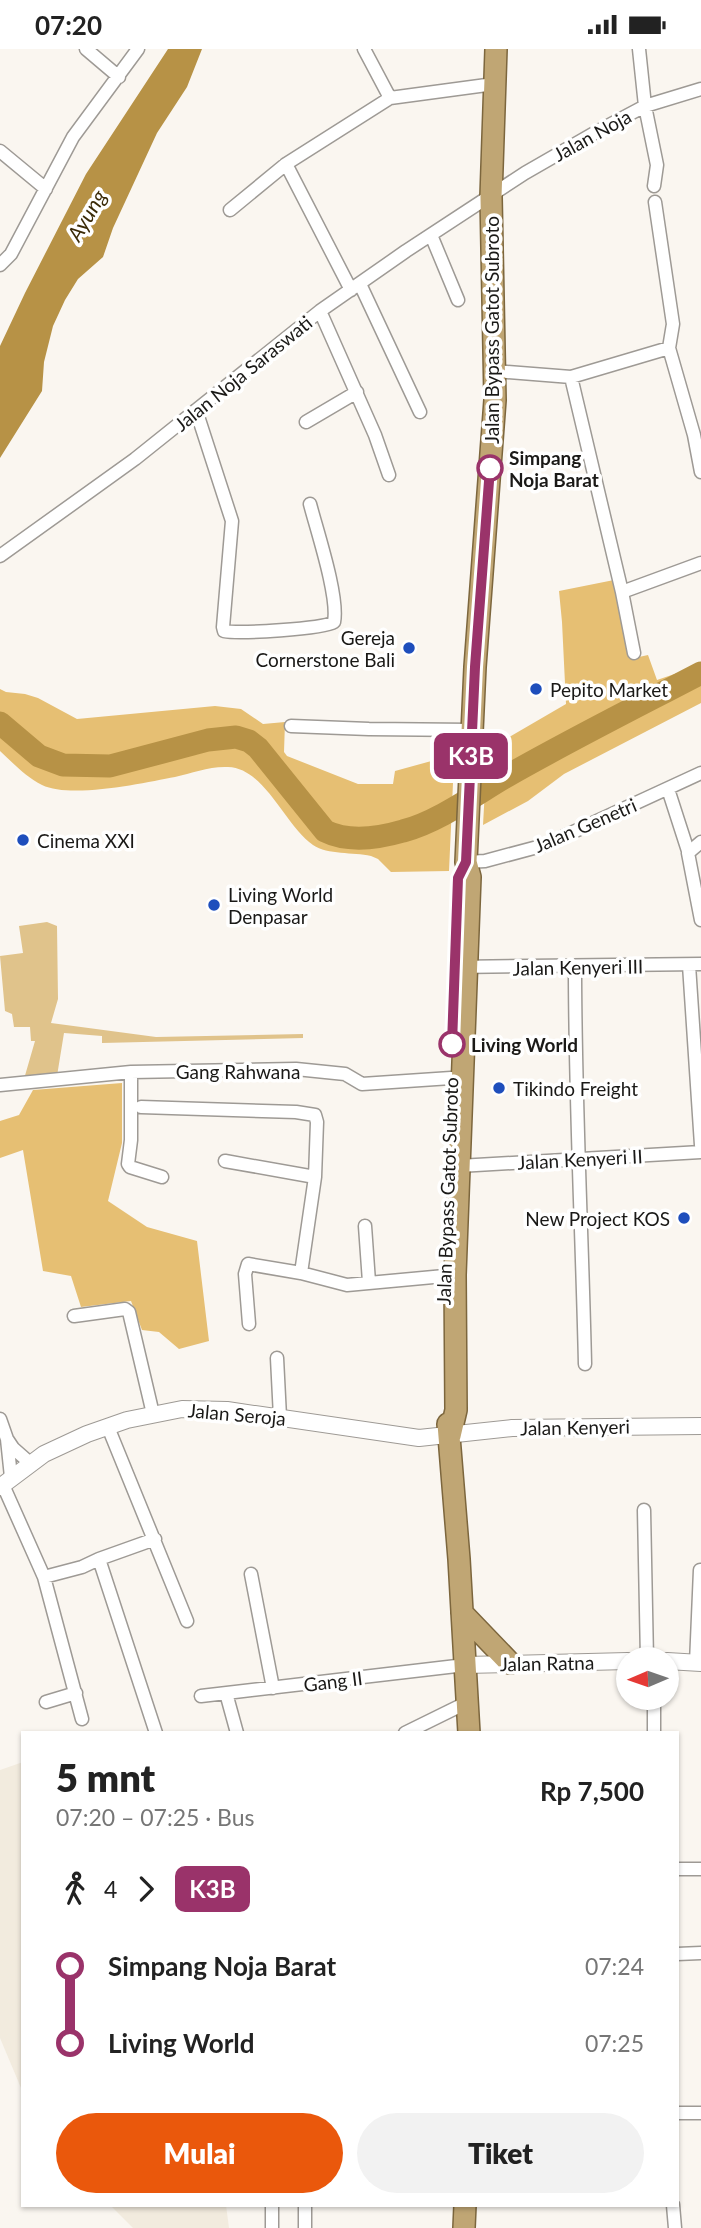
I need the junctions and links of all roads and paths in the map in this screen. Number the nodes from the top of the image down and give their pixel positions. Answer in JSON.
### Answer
{"nodes":[{"id":1,"x":86,"y":49,"type":"edge"},
{"id":2,"x":138,"y":49,"type":"edge"},
{"id":3,"x":364,"y":49,"type":"edge"},
{"id":4,"x":496,"y":49,"type":"edge"},
{"id":5,"x":639,"y":49,"type":"edge"},
{"id":6,"x":119,"y":77,"type":"junction"},
{"id":7,"x":494,"y":84,"type":"junction"},
{"id":8,"x":701,"y":89,"type":"edge"},
{"id":9,"x":390,"y":98,"type":"junction"},
{"id":10,"x":645,"y":106,"type":"junction"},
{"id":11,"x":0,"y":151,"type":"edge"},
{"id":12,"x":286,"y":164,"type":"junction"},
{"id":13,"x":654,"y":186,"type":"dead end"},
{"id":14,"x":46,"y":188,"type":"junction"},
{"id":15,"x":497,"y":192,"type":"junction"},
{"id":16,"x":655,"y":202,"type":"dead end"},
{"id":17,"x":230,"y":210,"type":"dead end"},
{"id":18,"x":431,"y":235,"type":"junction"},
{"id":19,"x":0,"y":265,"type":"edge"},
{"id":20,"x":355,"y":287,"type":"junction"},
{"id":21,"x":457,"y":300,"type":"dead end"},
{"id":22,"x":320,"y":311,"type":"junction"},
{"id":23,"x":669,"y":348,"type":"junction"},
{"id":24,"x":495,"y":371,"type":"junction"},
{"id":25,"x":571,"y":377,"type":"junction"},
{"id":26,"x":357,"y":392,"type":"junction"},
{"id":27,"x":196,"y":410,"type":"junction"},
{"id":28,"x":420,"y":412,"type":"dead end"},
{"id":29,"x":306,"y":422,"type":"dead end"},
{"id":30,"x":698,"y":434,"type":"edge"},
{"id":31,"x":701,"y":472,"type":"edge"},
{"id":32,"x":389,"y":475,"type":"dead end"},
{"id":33,"x":310,"y":504,"type":"dead end"},
{"id":34,"x":0,"y":556,"type":"edge"},
{"id":35,"x":701,"y":563,"type":"edge"},
{"id":36,"x":622,"y":592,"type":"junction"},
{"id":37,"x":634,"y":653,"type":"dead end"},
{"id":38,"x":291,"y":726,"type":"dead end"},
{"id":39,"x":472,"y":736,"type":"junction"},
{"id":40,"x":701,"y":773,"type":"edge"},
{"id":41,"x":668,"y":789,"type":"junction"},
{"id":42,"x":701,"y":842,"type":"edge"},
{"id":43,"x":688,"y":851,"type":"junction"},
{"id":44,"x":466,"y":854,"type":"junction"},
{"id":45,"x":701,"y":920,"type":"edge"},
{"id":46,"x":695,"y":965,"type":"edge"},
{"id":47,"x":461,"y":967,"type":"junction"},
{"id":48,"x":575,"y":967,"type":"junction"},
{"id":49,"x":131,"y":1072,"type":"junction"},
{"id":50,"x":451,"y":1078,"type":"junction"},
{"id":51,"x":0,"y":1085,"type":"edge"},
{"id":52,"x":141,"y":1107,"type":"dead end"},
{"id":53,"x":701,"y":1142,"type":"edge"},
{"id":54,"x":701,"y":1152,"type":"edge"},
{"id":55,"x":580,"y":1159,"type":"junction"},
{"id":56,"x":225,"y":1161,"type":"dead end"},
{"id":57,"x":459,"y":1166,"type":"junction"},
{"id":58,"x":162,"y":1177,"type":"dead end"},
{"id":59,"x":315,"y":1177,"type":"junction"},
{"id":60,"x":365,"y":1226,"type":"dead end"},
{"id":61,"x":301,"y":1273,"type":"junction"},
{"id":62,"x":450,"y":1276,"type":"junction"},
{"id":63,"x":369,"y":1282,"type":"junction"},
{"id":64,"x":75,"y":1315,"type":"dead end"},
{"id":65,"x":248,"y":1324,"type":"dead end"},
{"id":66,"x":277,"y":1358,"type":"dead end"},
{"id":67,"x":585,"y":1364,"type":"dead end"},
{"id":68,"x":153,"y":1413,"type":"junction"},
{"id":69,"x":280,"y":1417,"type":"junction"},
{"id":70,"x":0,"y":1419,"type":"edge"},
{"id":71,"x":701,"y":1426,"type":"edge"},
{"id":72,"x":108,"y":1427,"type":"junction"},
{"id":73,"x":450,"y":1436,"type":"junction"},
{"id":74,"x":7,"y":1439,"type":"junction"},
{"id":75,"x":30,"y":1463,"type":"junction"},
{"id":76,"x":5,"y":1483,"type":"edge"},
{"id":77,"x":644,"y":1510,"type":"dead end"},
{"id":78,"x":155,"y":1539,"type":"junction"},
{"id":79,"x":99,"y":1559,"type":"junction"},
{"id":80,"x":700,"y":1570,"type":"edge"},
{"id":81,"x":251,"y":1574,"type":"dead end"},
{"id":82,"x":44,"y":1577,"type":"junction"},
{"id":83,"x":463,"y":1613,"type":"junction"},
{"id":84,"x":187,"y":1621,"type":"dead end"},
{"id":85,"x":647,"y":1647,"type":"edge"},
{"id":86,"x":616,"y":1661,"type":"edge"},
{"id":87,"x":679,"y":1662,"type":"edge"},
{"id":88,"x":510,"y":1663,"type":"junction"},
{"id":89,"x":699,"y":1663,"type":"edge"},
{"id":90,"x":471,"y":1665,"type":"junction"},
{"id":91,"x":272,"y":1688,"type":"junction"},
{"id":92,"x":76,"y":1693,"type":"junction"},
{"id":93,"x":226,"y":1693,"type":"junction"},
{"id":94,"x":201,"y":1696,"type":"dead end"},
{"id":95,"x":46,"y":1702,"type":"dead end"},
{"id":96,"x":468,"y":1702,"type":"junction"},
{"id":97,"x":654,"y":1710,"type":"edge"},
{"id":98,"x":82,"y":1719,"type":"dead end"},
{"id":99,"x":155,"y":1731,"type":"edge"},
{"id":100,"x":236,"y":1731,"type":"edge"},
{"id":101,"x":409,"y":1731,"type":"edge"},
{"id":102,"x":469,"y":1731,"type":"edge"},
{"id":103,"x":654,"y":1731,"type":"edge"},
{"id":104,"x":679,"y":1869,"type":"edge"},
{"id":105,"x":701,"y":1869,"type":"edge"},
{"id":106,"x":701,"y":1953,"type":"edge"},
{"id":107,"x":679,"y":1954,"type":"edge"},
{"id":108,"x":679,"y":2113,"type":"edge"},
{"id":109,"x":701,"y":2113,"type":"edge"},
{"id":110,"x":272,"y":2207,"type":"edge"},
{"id":111,"x":305,"y":2207,"type":"edge"},
{"id":112,"x":465,"y":2207,"type":"edge"},
{"id":113,"x":673,"y":2207,"type":"edge"},
{"id":114,"x":272,"y":2228,"type":"edge"},
{"id":115,"x":306,"y":2228,"type":"edge"},
{"id":116,"x":464,"y":2228,"type":"edge"},
{"id":117,"x":675,"y":2228,"type":"edge"}],
"edges":[{"from":1,"to":6,"type":"street"},
{"from":2,"to":6,"type":"street"},
{"from":3,"to":9,"type":"street"},
{"from":4,"to":7,"type":"highway","name":"Jalan Bypass Gatot Subroto"},
{"from":5,"to":10,"type":"street"},
{"from":6,"to":14,"type":"street"},
{"from":7,"to":9,"type":"street"},
{"from":7,"to":15,"type":"highway","name":"Jalan Bypass Gatot Subroto"},
{"from":8,"to":10,"type":"street","name":"Jalan Noja"},
{"from":9,"to":12,"type":"street"},
{"from":10,"to":13,"type":"street"},
{"from":10,"to":15,"type":"street","name":"Jalan Noja"},
{"from":11,"to":14,"type":"street"},
{"from":12,"to":17,"type":"street"},
{"from":12,"to":20,"type":"street"},
{"from":14,"to":19,"type":"street"},
{"from":15,"to":18,"type":"street","name":"Jalan Noja Saraswati"},
{"from":15,"to":24,"type":"highway","name":"Jalan Bypass Gatot Subroto"},
{"from":16,"to":23,"type":"street"},
{"from":18,"to":20,"type":"street","name":"Jalan Noja Saraswati"},
{"from":18,"to":21,"type":"street"},
{"from":20,"to":22,"type":"street","name":"Jalan Noja Saraswati"},
{"from":20,"to":28,"type":"street"},
{"from":22,"to":26,"type":"street"},
{"from":22,"to":27,"type":"street","name":"Jalan Noja Saraswati"},
{"from":23,"to":25,"type":"street"},
{"from":23,"to":30,"type":"street"},
{"from":24,"to":25,"type":"street"},
{"from":24,"to":39,"type":"highway","name":"Jalan Bypass Gatot Subroto"},
{"from":25,"to":36,"type":"street"},
{"from":26,"to":29,"type":"street"},
{"from":26,"to":32,"type":"street"},
{"from":27,"to":33,"type":"street"},
{"from":27,"to":34,"type":"street","name":"Jalan Noja Saraswati"},
{"from":30,"to":31,"type":"street"},
{"from":35,"to":36,"type":"street"},
{"from":36,"to":37,"type":"street"},
{"from":38,"to":39,"type":"street"},
{"from":39,"to":44,"type":"highway","name":"Jalan Bypass Gatot Subroto"},
{"from":40,"to":41,"type":"street","name":"Jalan Genetri"},
{"from":41,"to":43,"type":"street"},
{"from":41,"to":44,"type":"street","name":"Jalan Genetri"},
{"from":42,"to":43,"type":"street"},
{"from":43,"to":45,"type":"street"},
{"from":44,"to":47,"type":"highway","name":"Jalan Bypass Gatot Subroto"},
{"from":46,"to":48,"type":"street","name":"Jalan Kenyeri III"},
{"from":46,"to":53,"type":"street"},
{"from":47,"to":48,"type":"street","name":"Jalan Kenyeri III"},
{"from":47,"to":50,"type":"highway","name":"Jalan Bypass Gatot Subroto"},
{"from":47,"to":57,"type":"highway","name":"Jalan Bypass Gatot Subroto"},
{"from":48,"to":55,"type":"street"},
{"from":49,"to":50,"type":"street","name":"Gang Rahwana"},
{"from":49,"to":51,"type":"street","name":"Gang Rahwana"},
{"from":49,"to":58,"type":"street"},
{"from":50,"to":62,"type":"highway","name":"Jalan Bypass Gatot Subroto"},
{"from":52,"to":59,"type":"street"},
{"from":54,"to":55,"type":"street","name":"Jalan Kenyeri II"},
{"from":55,"to":57,"type":"street","name":"Jalan Kenyeri II"},
{"from":55,"to":67,"type":"street"},
{"from":56,"to":59,"type":"street"},
{"from":57,"to":62,"type":"highway","name":"Jalan Bypass Gatot Subroto"},
{"from":59,"to":61,"type":"street"},
{"from":60,"to":63,"type":"street"},
{"from":61,"to":63,"type":"street"},
{"from":61,"to":65,"type":"street"},
{"from":62,"to":63,"type":"street"},
{"from":62,"to":73,"type":"highway","name":"Jalan Bypass Gatot Subroto"},
{"from":64,"to":68,"type":"street"},
{"from":66,"to":69,"type":"street"},
{"from":68,"to":69,"type":"street","name":"Jalan Seroja"},
{"from":68,"to":72,"type":"street","name":"Jalan Seroja"},
{"from":69,"to":73,"type":"street","name":"Jalan Seroja"},
{"from":70,"to":74,"type":"street"},
{"from":71,"to":73,"type":"street","name":"Jalan Kenyeri"},
{"from":72,"to":75,"type":"street","name":"Jalan Seroja"},
{"from":72,"to":78,"type":"street"},
{"from":73,"to":83,"type":"highway","name":"Jalan Bypass Gatot Subroto"},
{"from":74,"to":75,"type":"street"},
{"from":74,"to":76,"type":"street"},
{"from":75,"to":76,"type":"street","name":"Jalan Seroja"},
{"from":76,"to":82,"type":"street"},
{"from":77,"to":85,"type":"street"},
{"from":78,"to":79,"type":"street"},
{"from":78,"to":84,"type":"street"},
{"from":79,"to":82,"type":"street"},
{"from":79,"to":99,"type":"street"},
{"from":80,"to":89,"type":"street"},
{"from":81,"to":91,"type":"street"},
{"from":82,"to":92,"type":"street"},
{"from":83,"to":88,"type":"highway"},
{"from":83,"to":90,"type":"highway","name":"Jalan Bypass Gatot Subroto"},
{"from":86,"to":88,"type":"street","name":"Jalan Ratna"},
{"from":87,"to":89,"type":"street"},
{"from":88,"to":90,"type":"street","name":"Jalan Ratna"},
{"from":90,"to":91,"type":"street","name":"Gang II"},
{"from":90,"to":96,"type":"highway","name":"Jalan Bypass Gatot Subroto"},
{"from":91,"to":93,"type":"street","name":"Gang II"},
{"from":92,"to":95,"type":"street"},
{"from":92,"to":98,"type":"street"},
{"from":93,"to":94,"type":"street","name":"Gang II"},
{"from":93,"to":100,"type":"street"},
{"from":96,"to":101,"type":"street"},
{"from":96,"to":102,"type":"highway","name":"Jalan Bypass Gatot Subroto"},
{"from":97,"to":103,"type":"street"},
{"from":104,"to":105,"type":"street"},
{"from":106,"to":107,"type":"street"},
{"from":108,"to":109,"type":"street"},
{"from":110,"to":114,"type":"street"},
{"from":111,"to":115,"type":"street"},
{"from":112,"to":116,"type":"highway"},
{"from":113,"to":117,"type":"street"}]}
